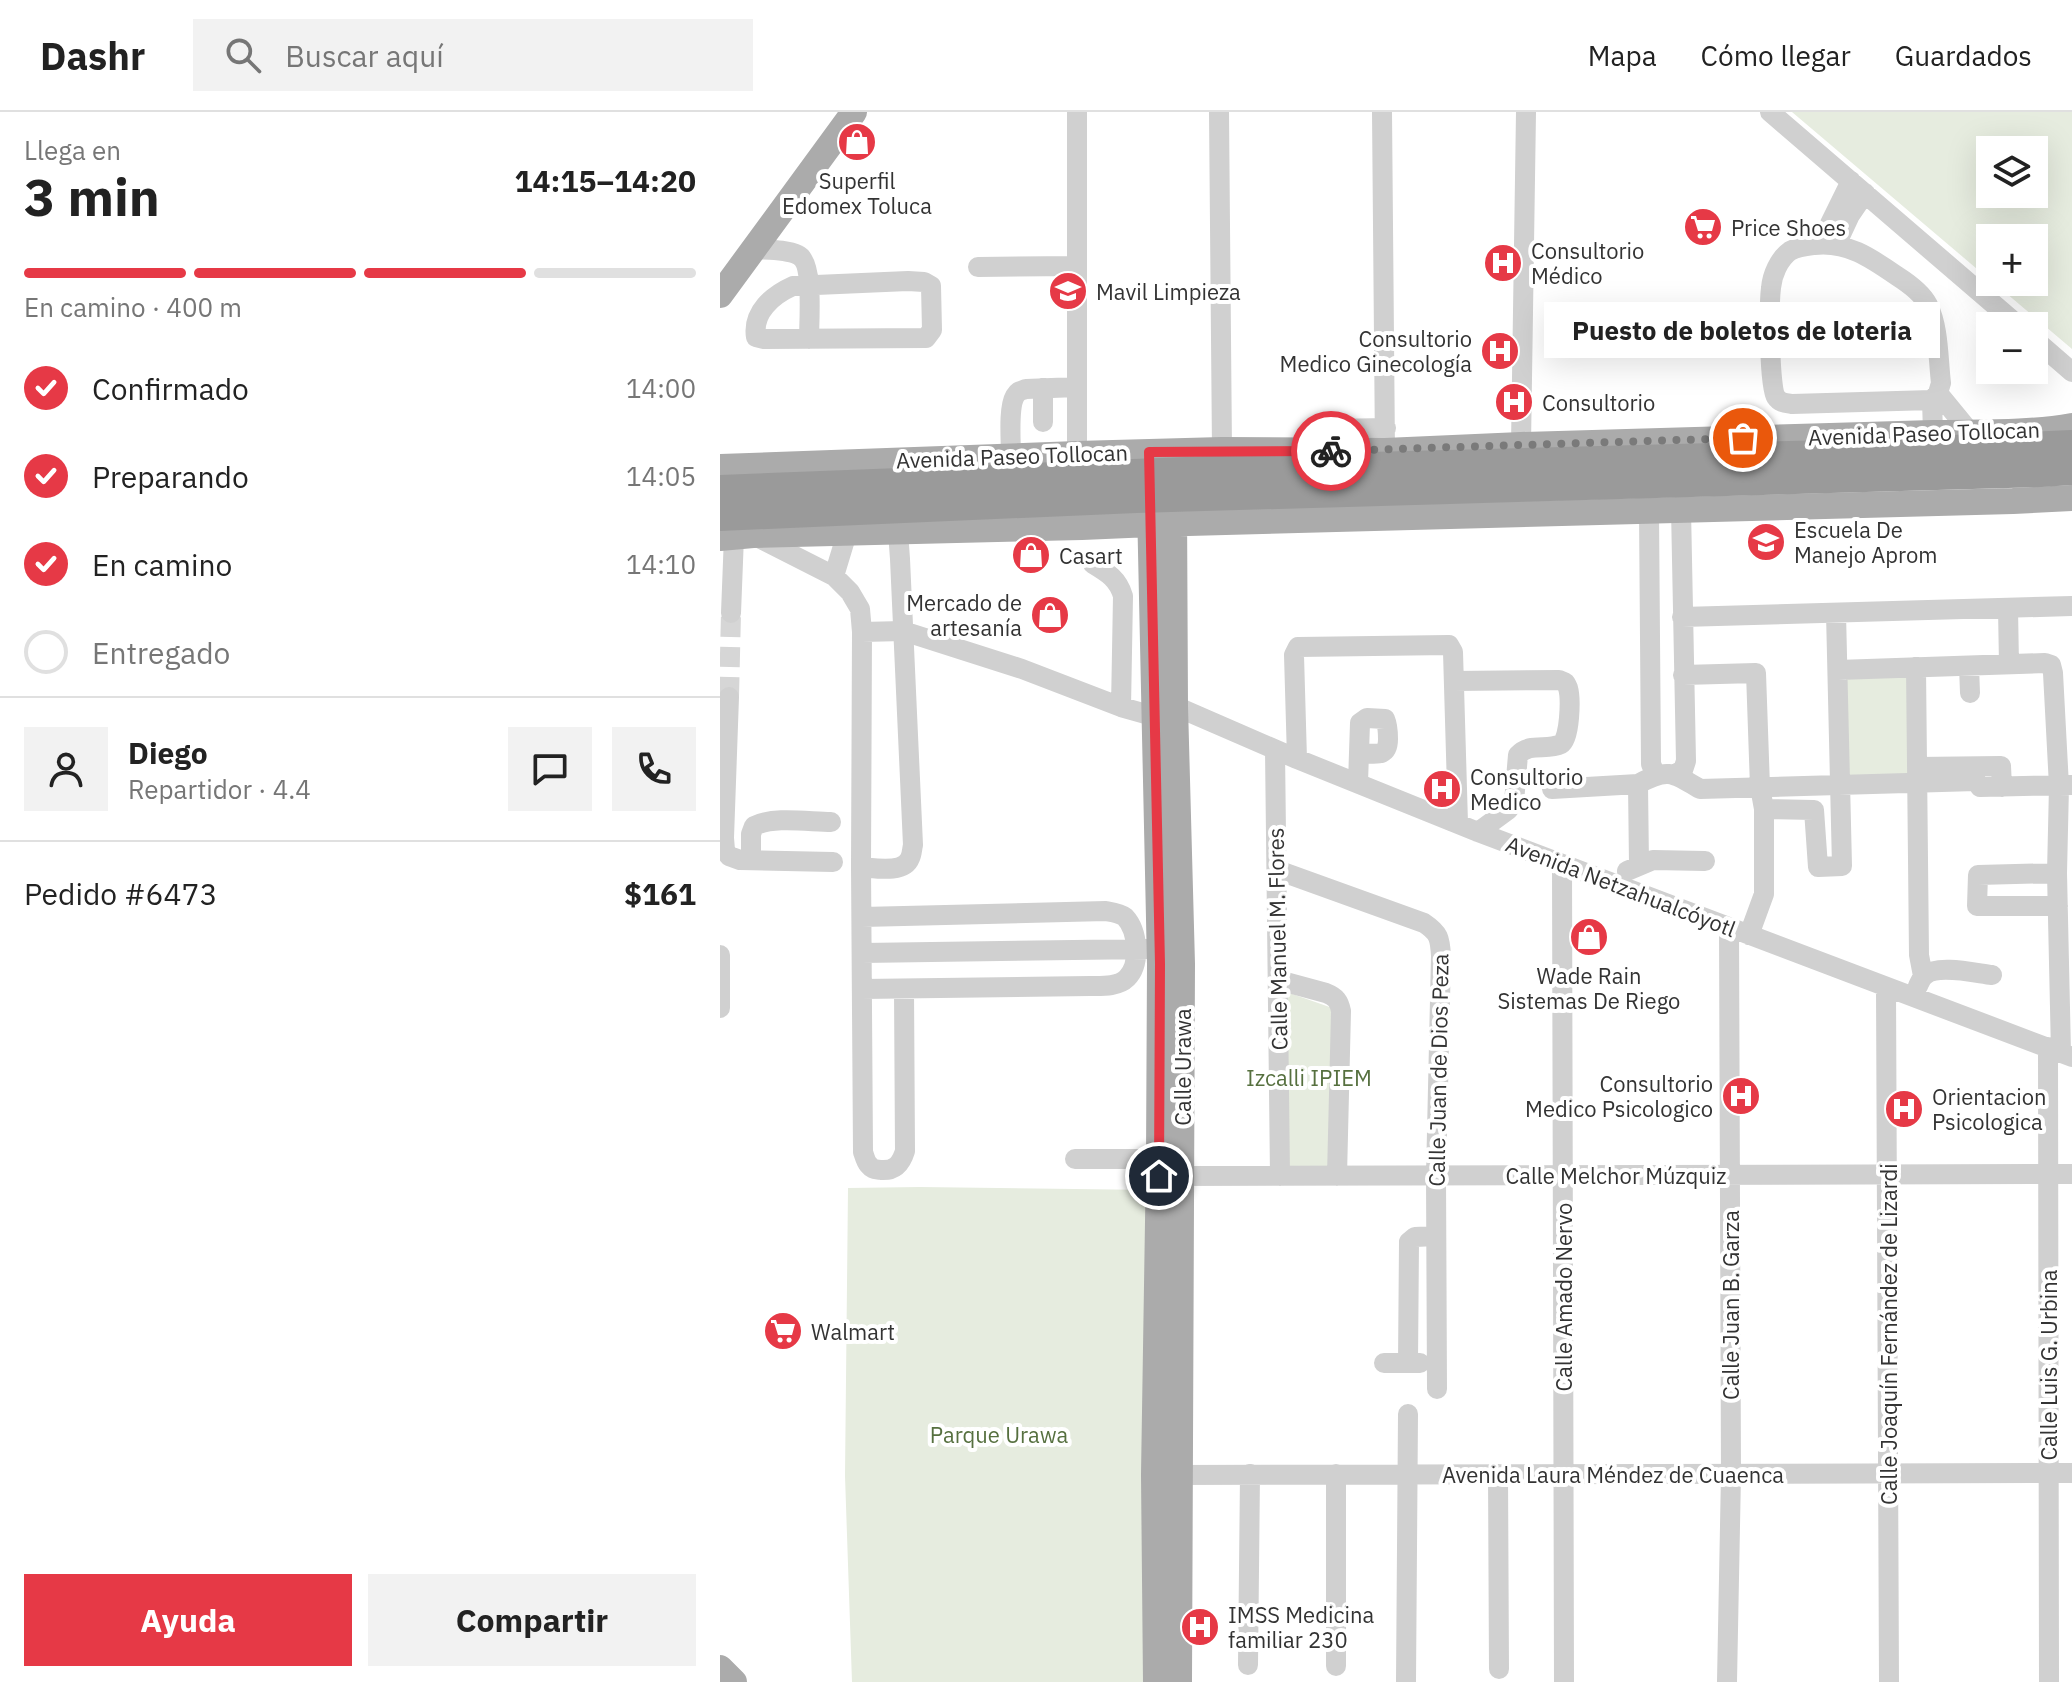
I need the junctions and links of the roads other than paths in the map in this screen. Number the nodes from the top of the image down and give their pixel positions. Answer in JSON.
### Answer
{"nodes":[{"id":1,"x":854,"y":112,"type":"edge"},
{"id":2,"x":1077,"y":112,"type":"edge"},
{"id":3,"x":1219,"y":112,"type":"edge"},
{"id":4,"x":1382,"y":112,"type":"edge"},
{"id":5,"x":1526,"y":112,"type":"edge"},
{"id":6,"x":1770,"y":112,"type":"edge"},
{"id":7,"x":1858,"y":187,"type":"junction"},
{"id":8,"x":1828,"y":245,"type":"junction"},
{"id":9,"x":754,"y":249,"type":"junction"},
{"id":10,"x":1077,"y":266,"type":"junction"},
{"id":11,"x":978,"y":267,"type":"dead end"},
{"id":12,"x":728,"y":269,"type":"edge"},
{"id":13,"x":809,"y":284,"type":"junction"},
{"id":14,"x":720,"y":295,"type":"edge"},
{"id":15,"x":2003,"y":312,"type":"edge"},
{"id":16,"x":809,"y":339,"type":"junction"},
{"id":17,"x":2048,"y":351,"type":"edge"},
{"id":18,"x":2072,"y":372,"type":"edge"},
{"id":19,"x":1077,"y":387,"type":"junction"},
{"id":20,"x":1043,"y":388,"type":"junction"},
{"id":21,"x":1937,"y":392,"type":"junction"},
{"id":22,"x":1964,"y":401,"type":"dead end"},
{"id":23,"x":1043,"y":422,"type":"dead end"},
{"id":24,"x":2072,"y":426,"type":"edge"},
{"id":25,"x":1982,"y":432,"type":"junction"},
{"id":26,"x":1933,"y":433,"type":"junction"},
{"id":27,"x":1386,"y":439,"type":"junction"},
{"id":28,"x":1521,"y":445,"type":"junction"},
{"id":29,"x":2072,"y":445,"type":"edge"},
{"id":30,"x":1222,"y":450,"type":"junction"},
{"id":31,"x":1160,"y":452,"type":"junction"},
{"id":32,"x":1255,"y":452,"type":"junction"},
{"id":33,"x":1077,"y":454,"type":"junction"},
{"id":34,"x":1011,"y":456,"type":"junction"},
{"id":35,"x":941,"y":458,"type":"junction"},
{"id":36,"x":720,"y":467,"type":"edge"},
{"id":37,"x":2072,"y":470,"type":"edge"},
{"id":38,"x":720,"y":490,"type":"edge"},
{"id":39,"x":2072,"y":498,"type":"edge"},
{"id":40,"x":2013,"y":501,"type":"junction"},
{"id":41,"x":1681,"y":509,"type":"junction"},
{"id":42,"x":1649,"y":511,"type":"junction"},
{"id":43,"x":1258,"y":522,"type":"junction"},
{"id":44,"x":1163,"y":524,"type":"junction"},
{"id":45,"x":1082,"y":527,"type":"junction"},
{"id":46,"x":732,"y":531,"type":"edge"},
{"id":47,"x":898,"y":531,"type":"junction"},
{"id":48,"x":927,"y":531,"type":"junction"},
{"id":49,"x":847,"y":533,"type":"junction"},
{"id":50,"x":1093,"y":564,"type":"dead end"},
{"id":51,"x":834,"y":576,"type":"junction"},
{"id":52,"x":2072,"y":606,"type":"edge"},
{"id":53,"x":2008,"y":608,"type":"junction"},
{"id":54,"x":731,"y":613,"type":"tunnel mouth"},
{"id":55,"x":1836,"y":613,"type":"junction"},
{"id":56,"x":1682,"y":617,"type":"junction"},
{"id":57,"x":903,"y":631,"type":"junction"},
{"id":58,"x":862,"y":632,"type":"junction"},
{"id":59,"x":2009,"y":665,"type":"junction"},
{"id":60,"x":1969,"y":666,"type":"junction"},
{"id":61,"x":1916,"y":667,"type":"junction"},
{"id":62,"x":1838,"y":670,"type":"junction"},
{"id":63,"x":1683,"y":675,"type":"junction"},
{"id":64,"x":1454,"y":681,"type":"junction"},
{"id":65,"x":1970,"y":693,"type":"dead end"},
{"id":66,"x":729,"y":697,"type":"tunnel mouth"},
{"id":67,"x":1121,"y":707,"type":"junction"},
{"id":68,"x":1164,"y":711,"type":"junction"},
{"id":69,"x":1275,"y":750,"type":"junction"},
{"id":70,"x":1359,"y":753,"type":"dead end"},
{"id":71,"x":1297,"y":759,"type":"junction"},
{"id":72,"x":1666,"y":774,"type":"junction"},
{"id":73,"x":1917,"y":775,"type":"junction"},
{"id":74,"x":1358,"y":783,"type":"junction"},
{"id":75,"x":1638,"y":784,"type":"junction"},
{"id":76,"x":1841,"y":784,"type":"junction"},
{"id":77,"x":2066,"y":785,"type":"edge"},
{"id":78,"x":1760,"y":787,"type":"junction"},
{"id":79,"x":1552,"y":789,"type":"dead end"},
{"id":80,"x":1764,"y":809,"type":"junction"},
{"id":81,"x":831,"y":822,"type":"dead end"},
{"id":82,"x":1458,"y":823,"type":"junction"},
{"id":83,"x":1478,"y":832,"type":"junction"},
{"id":84,"x":751,"y":860,"type":"junction"},
{"id":85,"x":1705,"y":861,"type":"dead end"},
{"id":86,"x":833,"y":862,"type":"dead end"},
{"id":87,"x":1562,"y":864,"type":"junction"},
{"id":88,"x":1639,"y":865,"type":"junction"},
{"id":89,"x":861,"y":867,"type":"junction"},
{"id":90,"x":1277,"y":870,"type":"junction"},
{"id":91,"x":2057,"y":873,"type":"junction"},
{"id":92,"x":1611,"y":882,"type":"junction"},
{"id":93,"x":2058,"y":906,"type":"junction"},
{"id":94,"x":862,"y":917,"type":"junction"},
{"id":95,"x":1739,"y":931,"type":"junction"},
{"id":96,"x":862,"y":953,"type":"junction"},
{"id":97,"x":720,"y":955,"type":"edge"},
{"id":98,"x":1159,"y":956,"type":"junction"},
{"id":99,"x":1992,"y":975,"type":"dead end"},
{"id":100,"x":1923,"y":976,"type":"junction"},
{"id":101,"x":1278,"y":980,"type":"junction"},
{"id":102,"x":1886,"y":987,"type":"junction"},
{"id":103,"x":862,"y":989,"type":"junction"},
{"id":104,"x":904,"y":989,"type":"junction"},
{"id":105,"x":1913,"y":997,"type":"junction"},
{"id":106,"x":720,"y":1008,"type":"edge"},
{"id":107,"x":2061,"y":1053,"type":"edge"},
{"id":108,"x":1075,"y":1159,"type":"dead end"},
{"id":109,"x":1167,"y":1171,"type":"junction"},
{"id":110,"x":1887,"y":1174,"type":"junction"},
{"id":111,"x":2049,"y":1174,"type":"junction"},
{"id":112,"x":2072,"y":1174,"type":"edge"},
{"id":113,"x":1563,"y":1175,"type":"junction"},
{"id":114,"x":1730,"y":1175,"type":"junction"},
{"id":115,"x":1280,"y":1176,"type":"junction"},
{"id":116,"x":1337,"y":1176,"type":"junction"},
{"id":117,"x":1436,"y":1176,"type":"junction"},
{"id":118,"x":1436,"y":1236,"type":"junction"},
{"id":119,"x":1384,"y":1363,"type":"dead end"},
{"id":120,"x":1408,"y":1363,"type":"junction"},
{"id":121,"x":1437,"y":1363,"type":"junction"},
{"id":122,"x":1437,"y":1389,"type":"dead end"},
{"id":123,"x":1408,"y":1414,"type":"dead end"},
{"id":124,"x":2072,"y":1473,"type":"edge"},
{"id":125,"x":1250,"y":1474,"type":"junction"},
{"id":126,"x":1336,"y":1474,"type":"junction"},
{"id":127,"x":1407,"y":1474,"type":"junction"},
{"id":128,"x":1498,"y":1474,"type":"junction"},
{"id":129,"x":1563,"y":1474,"type":"junction"},
{"id":130,"x":1731,"y":1474,"type":"junction"},
{"id":131,"x":1888,"y":1474,"type":"junction"},
{"id":132,"x":2047,"y":1474,"type":"junction"},
{"id":133,"x":1166,"y":1475,"type":"junction"},
{"id":134,"x":1248,"y":1665,"type":"dead end"},
{"id":135,"x":1336,"y":1666,"type":"dead end"},
{"id":136,"x":720,"y":1668,"type":"edge"},
{"id":137,"x":1499,"y":1669,"type":"dead end"},
{"id":138,"x":734,"y":1682,"type":"edge"},
{"id":139,"x":1156,"y":1682,"type":"edge"},
{"id":140,"x":1179,"y":1682,"type":"edge"},
{"id":141,"x":1406,"y":1682,"type":"edge"},
{"id":142,"x":1564,"y":1682,"type":"edge"},
{"id":143,"x":1727,"y":1682,"type":"edge"},
{"id":144,"x":1889,"y":1682,"type":"edge"},
{"id":145,"x":2049,"y":1682,"type":"edge"}],
"edges":[{"from":1,"to":9,"type":"main road"},
{"from":2,"to":10,"type":"street"},
{"from":3,"to":30,"type":"street"},
{"from":4,"to":27,"type":"street"},
{"from":5,"to":28,"type":"street"},
{"from":6,"to":7,"type":"street"},
{"from":7,"to":8,"type":"street"},
{"from":7,"to":15,"type":"street"},
{"from":8,"to":21,"type":"street"},
{"from":8,"to":21,"type":"street"},
{"from":9,"to":12,"type":"main road"},
{"from":9,"to":13,"type":"street"},
{"from":10,"to":11,"type":"street"},
{"from":10,"to":19,"type":"street"},
{"from":12,"to":14,"type":"main road"},
{"from":13,"to":16,"type":"street"},
{"from":13,"to":16,"type":"street"},
{"from":13,"to":16,"type":"street"},
{"from":17,"to":18,"type":"street"},
{"from":19,"to":20,"type":"street"},
{"from":19,"to":33,"type":"street"},
{"from":20,"to":23,"type":"street"},
{"from":20,"to":34,"type":"street"},
{"from":21,"to":22,"type":"street"},
{"from":21,"to":25,"type":"street"},
{"from":21,"to":26,"type":"street"},
{"from":24,"to":25,"type":"main road","name":"Avenida Paseo Tollocan"},
{"from":25,"to":26,"type":"main road","name":"Avenida Paseo Tollocan"},
{"from":25,"to":40,"type":"main road"},
{"from":26,"to":28,"type":"main road","name":"Avenida Paseo Tollocan"},
{"from":27,"to":28,"type":"main road","name":"Avenida Paseo Tollocan"},
{"from":27,"to":32,"type":"main road","name":"Avenida Paseo Tollocan"},
{"from":29,"to":38,"type":"highway","name":"Avenida Paseo Tollocan","bridge":true},
{"from":30,"to":31,"type":"main road","name":"Avenida Paseo Tollocan"},
{"from":30,"to":32,"type":"main road","name":"Avenida Paseo Tollocan"},
{"from":31,"to":33,"type":"main road","name":"Avenida Paseo Tollocan"},
{"from":31,"to":44,"type":"main road","name":"Calle Urawa"},
{"from":32,"to":43,"type":"main road"},
{"from":33,"to":34,"type":"main road","name":"Avenida Paseo Tollocan"},
{"from":33,"to":45,"type":"main road"},
{"from":34,"to":35,"type":"main road","name":"Avenida Paseo Tollocan"},
{"from":35,"to":36,"type":"main road","name":"Avenida Paseo Tollocan"},
{"from":35,"to":48,"type":"main road"},
{"from":37,"to":46,"type":"highway","name":"Avenida Paseo Tollocan","bridge":true},
{"from":39,"to":40,"type":"main road"},
{"from":40,"to":41,"type":"main road"},
{"from":41,"to":42,"type":"main road"},
{"from":41,"to":56,"type":"street"},
{"from":42,"to":43,"type":"main road"},
{"from":42,"to":72,"type":"street"},
{"from":43,"to":44,"type":"main road"},
{"from":44,"to":45,"type":"main road"},
{"from":44,"to":68,"type":"main road","name":"Calle Urawa"},
{"from":45,"to":48,"type":"main road"},
{"from":46,"to":49,"type":"main road"},
{"from":46,"to":51,"type":"street"},
{"from":46,"to":54,"type":"street"},
{"from":47,"to":48,"type":"main road"},
{"from":47,"to":49,"type":"main road"},
{"from":47,"to":57,"type":"street"},
{"from":49,"to":51,"type":"street"},
{"from":50,"to":67,"type":"street"},
{"from":51,"to":58,"type":"street"},
{"from":52,"to":53,"type":"street"},
{"from":53,"to":55,"type":"street"},
{"from":53,"to":59,"type":"street"},
{"from":55,"to":56,"type":"street"},
{"from":55,"to":62,"type":"street"},
{"from":56,"to":63,"type":"street"},
{"from":57,"to":58,"type":"street","name":"Avenida Netzahualcóyotl"},
{"from":57,"to":67,"type":"street","name":"Avenida Netzahualcóyotl"},
{"from":57,"to":89,"type":"street"},
{"from":58,"to":89,"type":"street"},
{"from":59,"to":60,"type":"street"},
{"from":59,"to":77,"type":"street","name":"Calle Luis G. Urbina"},
{"from":60,"to":61,"type":"street"},
{"from":60,"to":65,"type":"street"},
{"from":61,"to":62,"type":"street"},
{"from":61,"to":73,"type":"street"},
{"from":62,"to":76,"type":"street"},
{"from":63,"to":72,"type":"street"},
{"from":63,"to":78,"type":"street"},
{"from":64,"to":71,"type":"street"},
{"from":64,"to":82,"type":"street"},
{"from":64,"to":83,"type":"street"},
{"from":66,"to":84,"type":"street"},
{"from":67,"to":68,"type":"street","name":"Avenida Netzahualcóyotl"},
{"from":68,"to":69,"type":"street","name":"Avenida Netzahualcóyotl"},
{"from":68,"to":98,"type":"main road","name":"Calle Urawa"},
{"from":69,"to":71,"type":"street","name":"Avenida Netzahualcóyotl"},
{"from":69,"to":90,"type":"street","name":"Calle Manuel M. Flores"},
{"from":70,"to":74,"type":"street"},
{"from":71,"to":74,"type":"street","name":"Avenida Netzahualcóyotl"},
{"from":72,"to":75,"type":"street"},
{"from":72,"to":78,"type":"street"},
{"from":73,"to":76,"type":"street"},
{"from":73,"to":77,"type":"street"},
{"from":73,"to":100,"type":"street"},
{"from":74,"to":82,"type":"street","name":"Avenida Netzahualcóyotl"},
{"from":75,"to":79,"type":"street"},
{"from":75,"to":88,"type":"street"},
{"from":76,"to":78,"type":"street"},
{"from":76,"to":80,"type":"street"},
{"from":77,"to":91,"type":"street","name":"Calle Luis G. Urbina"},
{"from":78,"to":80,"type":"street"},
{"from":80,"to":95,"type":"street"},
{"from":81,"to":84,"type":"street"},
{"from":82,"to":83,"type":"street","name":"Avenida Netzahualcóyotl"},
{"from":83,"to":87,"type":"street","name":"Avenida Netzahualcóyotl"},
{"from":84,"to":86,"type":"street"},
{"from":85,"to":88,"type":"street"},
{"from":87,"to":92,"type":"street","name":"Avenida Netzahualcóyotl"},
{"from":87,"to":113,"type":"street","name":"Calle Amado Nervo"},
{"from":88,"to":92,"type":"street"},
{"from":89,"to":94,"type":"street"},
{"from":90,"to":101,"type":"street","name":"Calle Manuel M. Flores"},
{"from":90,"to":117,"type":"street","name":"Calle Juan de Dios Peza"},
{"from":91,"to":93,"type":"street","name":"Calle Luis G. Urbina"},
{"from":91,"to":93,"type":"street"},
{"from":92,"to":95,"type":"street","name":"Avenida Netzahualcóyotl"},
{"from":93,"to":107,"type":"street","name":"Calle Luis G. Urbina"},
{"from":94,"to":96,"type":"street"},
{"from":94,"to":98,"type":"street"},
{"from":95,"to":102,"type":"street","name":"Avenida Netzahualcóyotl"},
{"from":95,"to":114,"type":"street","name":"Calle Juan B. Garza"},
{"from":96,"to":98,"type":"street"},
{"from":96,"to":103,"type":"street"},
{"from":97,"to":106,"type":"street"},
{"from":98,"to":104,"type":"street"},
{"from":98,"to":109,"type":"main road","name":"Calle Urawa"},
{"from":99,"to":100,"type":"street"},
{"from":100,"to":105,"type":"street"},
{"from":101,"to":115,"type":"street","name":"Calle Manuel M. Flores"},
{"from":101,"to":116,"type":"street"},
{"from":102,"to":105,"type":"street","name":"Avenida Netzahualcóyotl"},
{"from":102,"to":110,"type":"street","name":"Calle Joaquín Fernández de Lizardi"},
{"from":103,"to":104,"type":"street"},
{"from":103,"to":104,"type":"street"},
{"from":105,"to":107,"type":"street","name":"Avenida Netzahualcóyotl"},
{"from":107,"to":111,"type":"street","name":"Calle Luis G. Urbina"},
{"from":108,"to":109,"type":"street","name":"Calle Melchor Múzquiz"},
{"from":109,"to":115,"type":"street","name":"Calle Melchor Múzquiz"},
{"from":109,"to":133,"type":"main road","name":"Calle Urawa"},
{"from":110,"to":111,"type":"street","name":"Calle Melchor Múzquiz"},
{"from":110,"to":114,"type":"street","name":"Calle Melchor Múzquiz"},
{"from":110,"to":131,"type":"street","name":"Calle Joaquín Fernández de Lizardi"},
{"from":111,"to":112,"type":"street","name":"Calle Melchor Múzquiz"},
{"from":111,"to":132,"type":"street","name":"Calle Luis G. Urbina"},
{"from":113,"to":114,"type":"street","name":"Calle Melchor Múzquiz"},
{"from":113,"to":117,"type":"street","name":"Calle Melchor Múzquiz"},
{"from":113,"to":129,"type":"street","name":"Calle Amado Nervo"},
{"from":114,"to":130,"type":"street","name":"Calle Juan B. Garza"},
{"from":115,"to":116,"type":"street","name":"Calle Melchor Múzquiz"},
{"from":116,"to":117,"type":"street","name":"Calle Melchor Múzquiz"},
{"from":117,"to":118,"type":"street","name":"Calle Juan de Dios Peza"},
{"from":118,"to":120,"type":"street"},
{"from":118,"to":121,"type":"street","name":"Calle Juan de Dios Peza"},
{"from":119,"to":120,"type":"street"},
{"from":120,"to":121,"type":"street"},
{"from":121,"to":122,"type":"street","name":"Calle Juan de Dios Peza"},
{"from":123,"to":127,"type":"street"},
{"from":124,"to":132,"type":"street","name":"Avenida Laura Méndez de Cuaenca"},
{"from":125,"to":126,"type":"street","name":"Avenida Laura Méndez de Cuaenca"},
{"from":125,"to":133,"type":"street","name":"Avenida Laura Méndez de Cuaenca"},
{"from":125,"to":134,"type":"street"},
{"from":126,"to":127,"type":"street","name":"Avenida Laura Méndez de Cuaenca"},
{"from":126,"to":135,"type":"street"},
{"from":127,"to":128,"type":"street","name":"Avenida Laura Méndez de Cuaenca"},
{"from":127,"to":141,"type":"street"},
{"from":128,"to":129,"type":"street","name":"Avenida Laura Méndez de Cuaenca"},
{"from":128,"to":137,"type":"street"},
{"from":129,"to":130,"type":"street","name":"Avenida Laura Méndez de Cuaenca"},
{"from":129,"to":142,"type":"street","name":"Calle Amado Nervo"},
{"from":130,"to":131,"type":"street","name":"Avenida Laura Méndez de Cuaenca"},
{"from":130,"to":143,"type":"street","name":"Calle Juan B. Garza"},
{"from":131,"to":132,"type":"street","name":"Avenida Laura Méndez de Cuaenca"},
{"from":131,"to":144,"type":"street","name":"Calle Joaquín Fernández de Lizardi"},
{"from":132,"to":145,"type":"street","name":"Calle Luis G. Urbina"},
{"from":133,"to":139,"type":"main road","name":"Calle Urawa"},
{"from":133,"to":140,"type":"main road","name":"Calle Urawa"},
{"from":136,"to":138,"type":"main road"}]}
